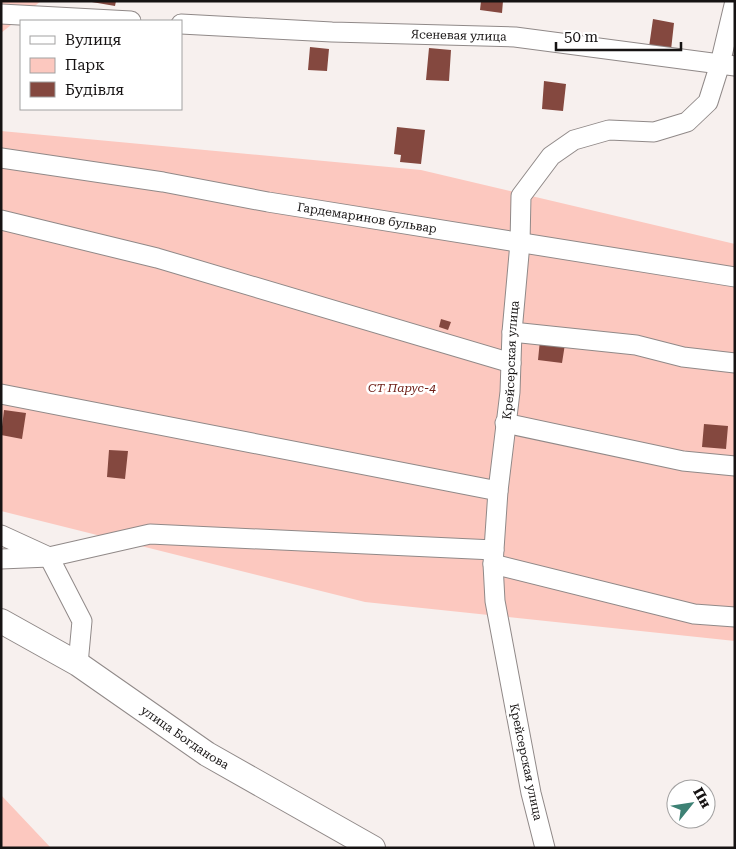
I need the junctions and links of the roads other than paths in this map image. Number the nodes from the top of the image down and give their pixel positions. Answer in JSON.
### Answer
{"nodes":[{"id":1,"x":734,"y":1,"type":"edge"},
{"id":2,"x":1,"y":14,"type":"edge"},
{"id":3,"x":112,"y":20,"type":"edge"},
{"id":4,"x":182,"y":24,"type":"edge"},
{"id":5,"x":727,"y":65,"type":"edge"},
{"id":6,"x":1,"y":158,"type":"edge"},
{"id":7,"x":1,"y":220,"type":"edge"},
{"id":8,"x":520,"y":243,"type":"junction"},
{"id":9,"x":735,"y":277,"type":"edge"},
{"id":10,"x":512,"y":332,"type":"junction"},
{"id":11,"x":511,"y":363,"type":"junction"},
{"id":12,"x":735,"y":364,"type":"edge"},
{"id":13,"x":1,"y":394,"type":"edge"},
{"id":14,"x":505,"y":423,"type":"junction"},
{"id":15,"x":735,"y":466,"type":"edge"},
{"id":16,"x":498,"y":491,"type":"junction"},
{"id":17,"x":1,"y":535,"type":"edge"},
{"id":18,"x":49,"y":557,"type":"junction"},
{"id":19,"x":494,"y":557,"type":"junction"},
{"id":20,"x":1,"y":559,"type":"edge"},
{"id":21,"x":735,"y":617,"type":"edge"},
{"id":22,"x":1,"y":621,"type":"edge"},
{"id":23,"x":78,"y":664,"type":"junction"},
{"id":24,"x":373,"y":848,"type":"edge"},
{"id":25,"x":545,"y":848,"type":"edge"}],
"edges":[{"from":1,"to":5,"type":"street","name":"Крейсерская улица"},
{"from":2,"to":3,"type":"street"},
{"from":4,"to":5,"type":"street","name":"Ясеневая улица"},
{"from":5,"to":8,"type":"street","name":"Крейсерская улица"},
{"from":6,"to":8,"type":"street","name":"Гардемаринов бульвар"},
{"from":7,"to":11,"type":"street"},
{"from":8,"to":9,"type":"street","name":"Гардемаринов бульвар"},
{"from":8,"to":10,"type":"street","name":"Крейсерская улица"},
{"from":10,"to":11,"type":"street","name":"Крейсерская улица"},
{"from":10,"to":12,"type":"street"},
{"from":11,"to":14,"type":"street","name":"Крейсерская улица"},
{"from":13,"to":16,"type":"street"},
{"from":14,"to":15,"type":"street"},
{"from":14,"to":16,"type":"street","name":"Крейсерская улица"},
{"from":16,"to":19,"type":"street","name":"Крейсерская улица"},
{"from":17,"to":18,"type":"street"},
{"from":18,"to":19,"type":"street"},
{"from":18,"to":20,"type":"street"},
{"from":18,"to":23,"type":"street"},
{"from":19,"to":21,"type":"street"},
{"from":19,"to":25,"type":"street","name":"Крейсерская улица"},
{"from":22,"to":23,"type":"main road","name":"улица Богданова"},
{"from":23,"to":24,"type":"main road","name":"улица Богданова"}]}
